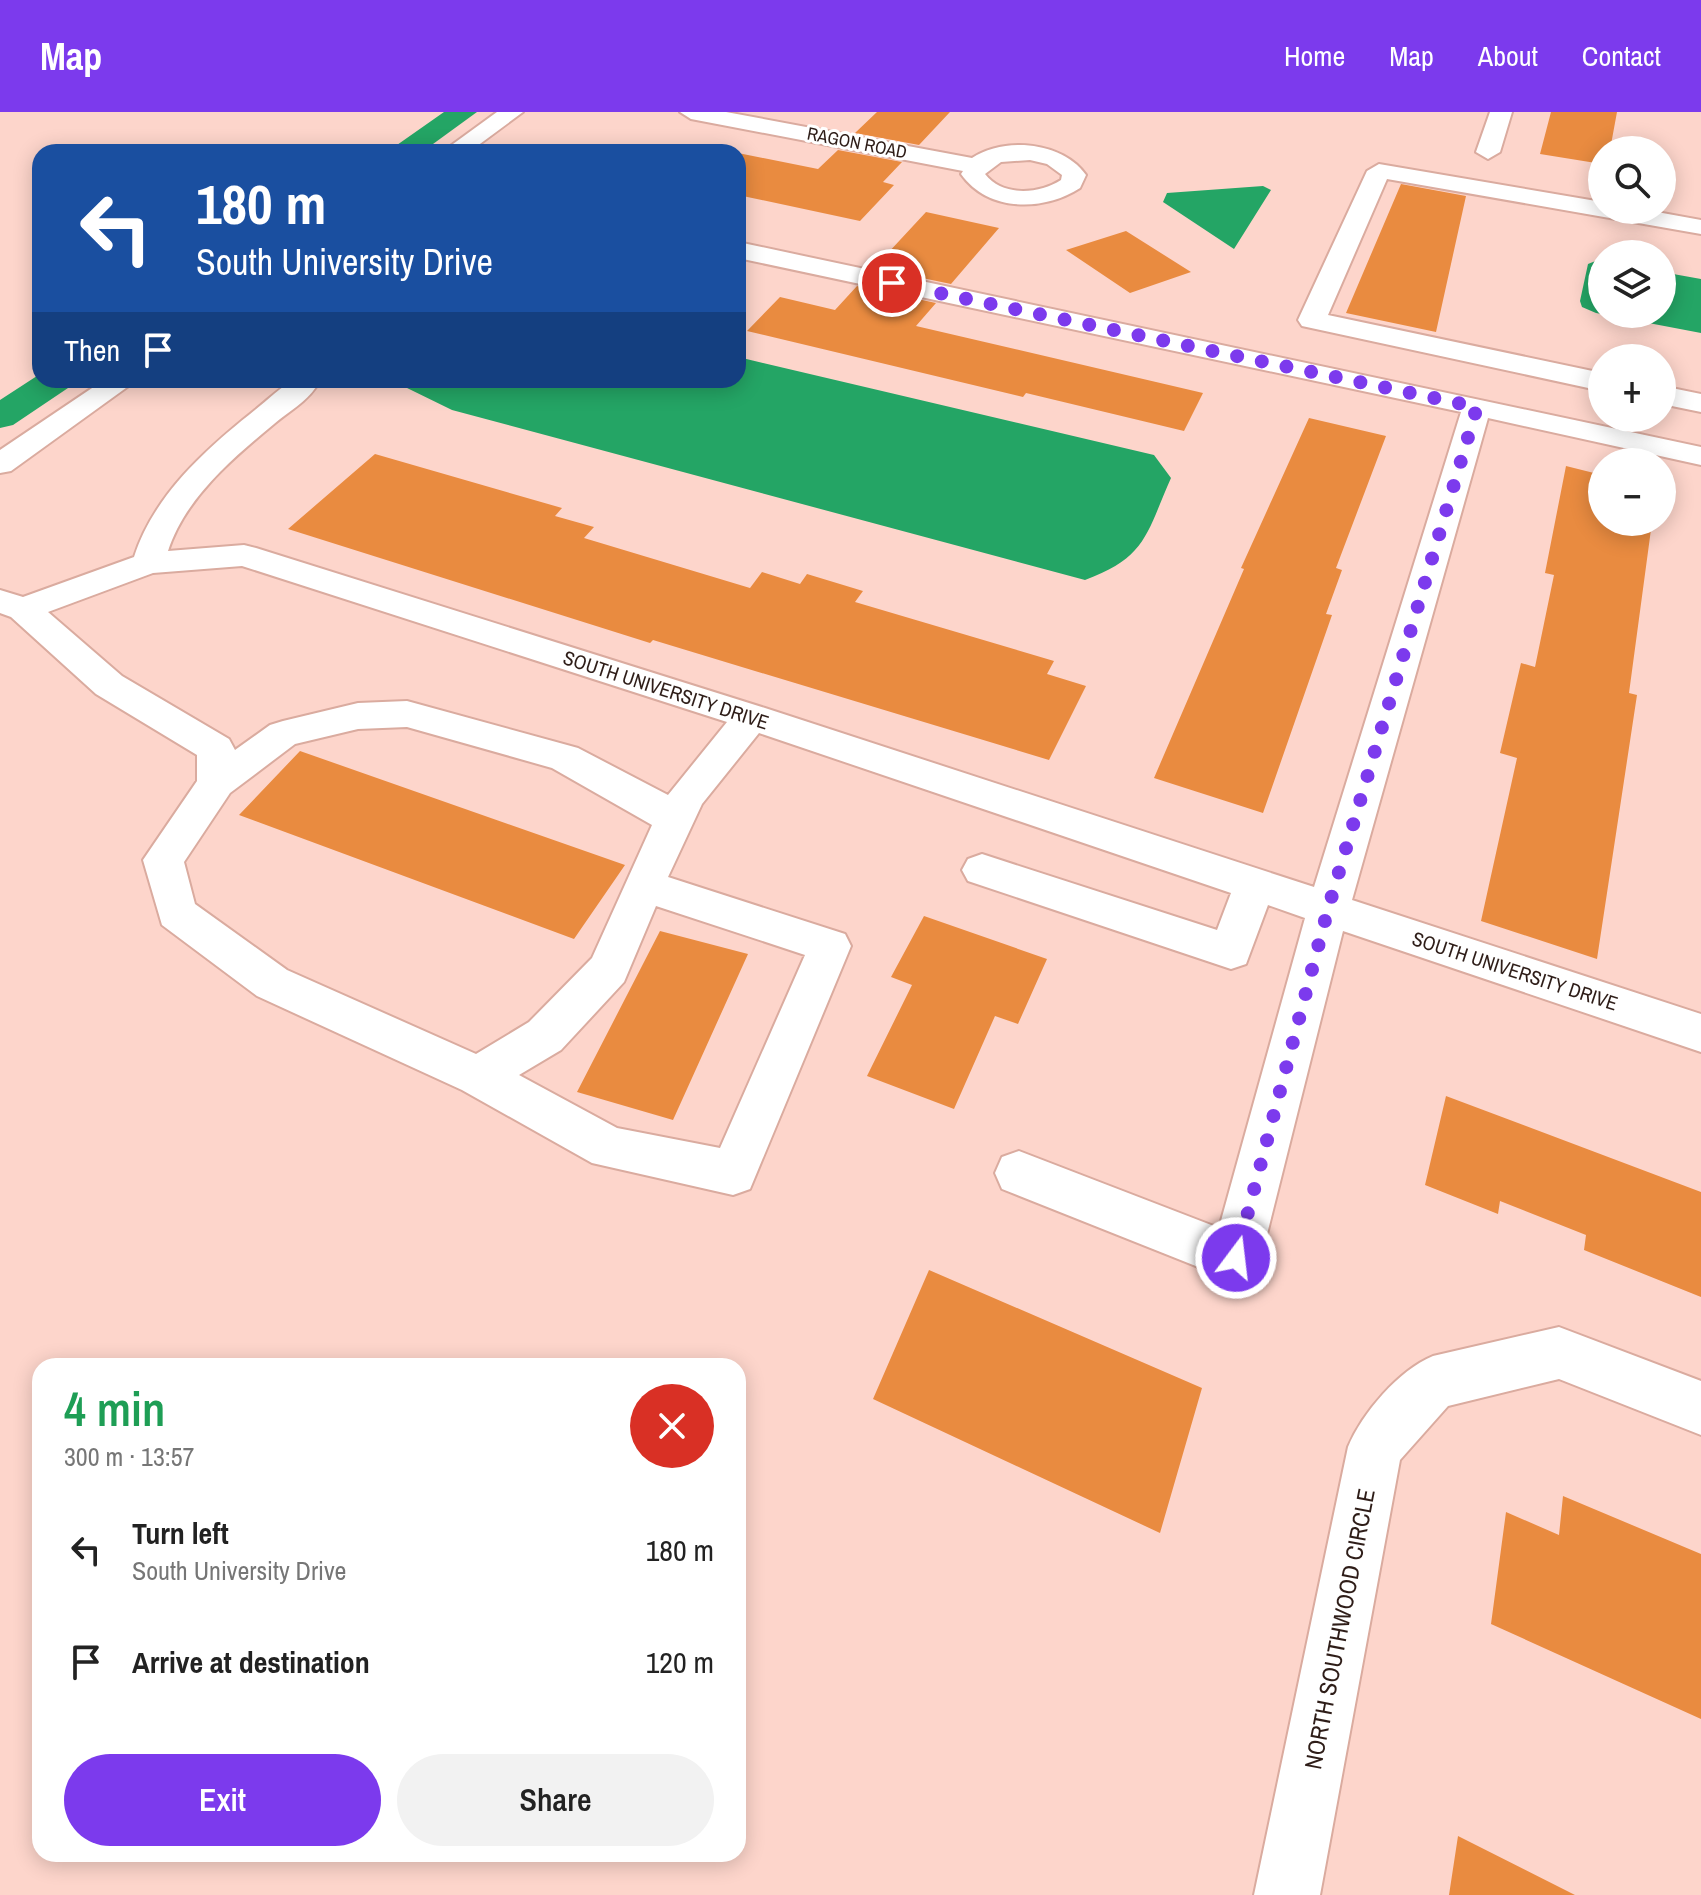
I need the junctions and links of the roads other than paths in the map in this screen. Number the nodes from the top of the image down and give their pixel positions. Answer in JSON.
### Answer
{"nodes":[{"id":1,"x":512,"y":112,"type":"edge"},
{"id":2,"x":691,"y":112,"type":"edge"},
{"id":3,"x":1501,"y":112,"type":"edge"},
{"id":4,"x":466,"y":144,"type":"edge"},
{"id":5,"x":1488,"y":152,"type":"dead end"},
{"id":6,"x":976,"y":166,"type":"dead end"},
{"id":7,"x":1701,"y":227,"type":"edge"},
{"id":8,"x":746,"y":252,"type":"edge"},
{"id":9,"x":1588,"y":379,"type":"edge"},
{"id":10,"x":111,"y":388,"type":"edge"},
{"id":11,"x":301,"y":388,"type":"edge"},
{"id":12,"x":1676,"y":398,"type":"edge"},
{"id":13,"x":1701,"y":403,"type":"edge"},
{"id":14,"x":1477,"y":407,"type":"junction"},
{"id":15,"x":1701,"y":456,"type":"edge"},
{"id":16,"x":0,"y":464,"type":"edge"},
{"id":17,"x":148,"y":563,"type":"junction"},
{"id":18,"x":12,"y":605,"type":"edge"},
{"id":19,"x":752,"y":717,"type":"junction"},
{"id":20,"x":216,"y":783,"type":"junction"},
{"id":21,"x":675,"y":820,"type":"junction"},
{"id":22,"x":982,"y":870,"type":"dead end"},
{"id":23,"x":1254,"y":885,"type":"junction"},
{"id":24,"x":644,"y":886,"type":"junction"},
{"id":25,"x":1328,"y":909,"type":"junction"},
{"id":26,"x":1701,"y":1033,"type":"edge"},
{"id":27,"x":478,"y":1076,"type":"junction"},
{"id":28,"x":1019,"y":1173,"type":"dead end"},
{"id":29,"x":1701,"y":1408,"type":"edge"},
{"id":30,"x":1287,"y":1895,"type":"edge"}],
"edges":[{"from":1,"to":4,"type":"street"},
{"from":2,"to":6,"type":"street","name":"RAGON ROAD"},
{"from":3,"to":5,"type":"street"},
{"from":7,"to":9,"type":"street"},
{"from":8,"to":14,"type":"street"},
{"from":10,"to":16,"type":"street"},
{"from":11,"to":17,"type":"street"},
{"from":12,"to":13,"type":"street"},
{"from":14,"to":15,"type":"street"},
{"from":14,"to":25,"type":"street"},
{"from":17,"to":18,"type":"street","name":"SOUTH UNIVERSITY DRIVE"},
{"from":17,"to":19,"type":"street","name":"SOUTH UNIVERSITY DRIVE"},
{"from":18,"to":20,"type":"street"},
{"from":19,"to":21,"type":"street"},
{"from":19,"to":23,"type":"street","name":"SOUTH UNIVERSITY DRIVE"},
{"from":20,"to":21,"type":"street"},
{"from":20,"to":27,"type":"street"},
{"from":21,"to":24,"type":"street"},
{"from":22,"to":23,"type":"street"},
{"from":23,"to":25,"type":"street","name":"SOUTH UNIVERSITY DRIVE"},
{"from":24,"to":27,"type":"street"},
{"from":24,"to":27,"type":"street"},
{"from":25,"to":26,"type":"street","name":"SOUTH UNIVERSITY DRIVE"},
{"from":25,"to":28,"type":"street"},
{"from":29,"to":30,"type":"street","name":"NORTH SOUTHWOOD CIRCLE"}]}
